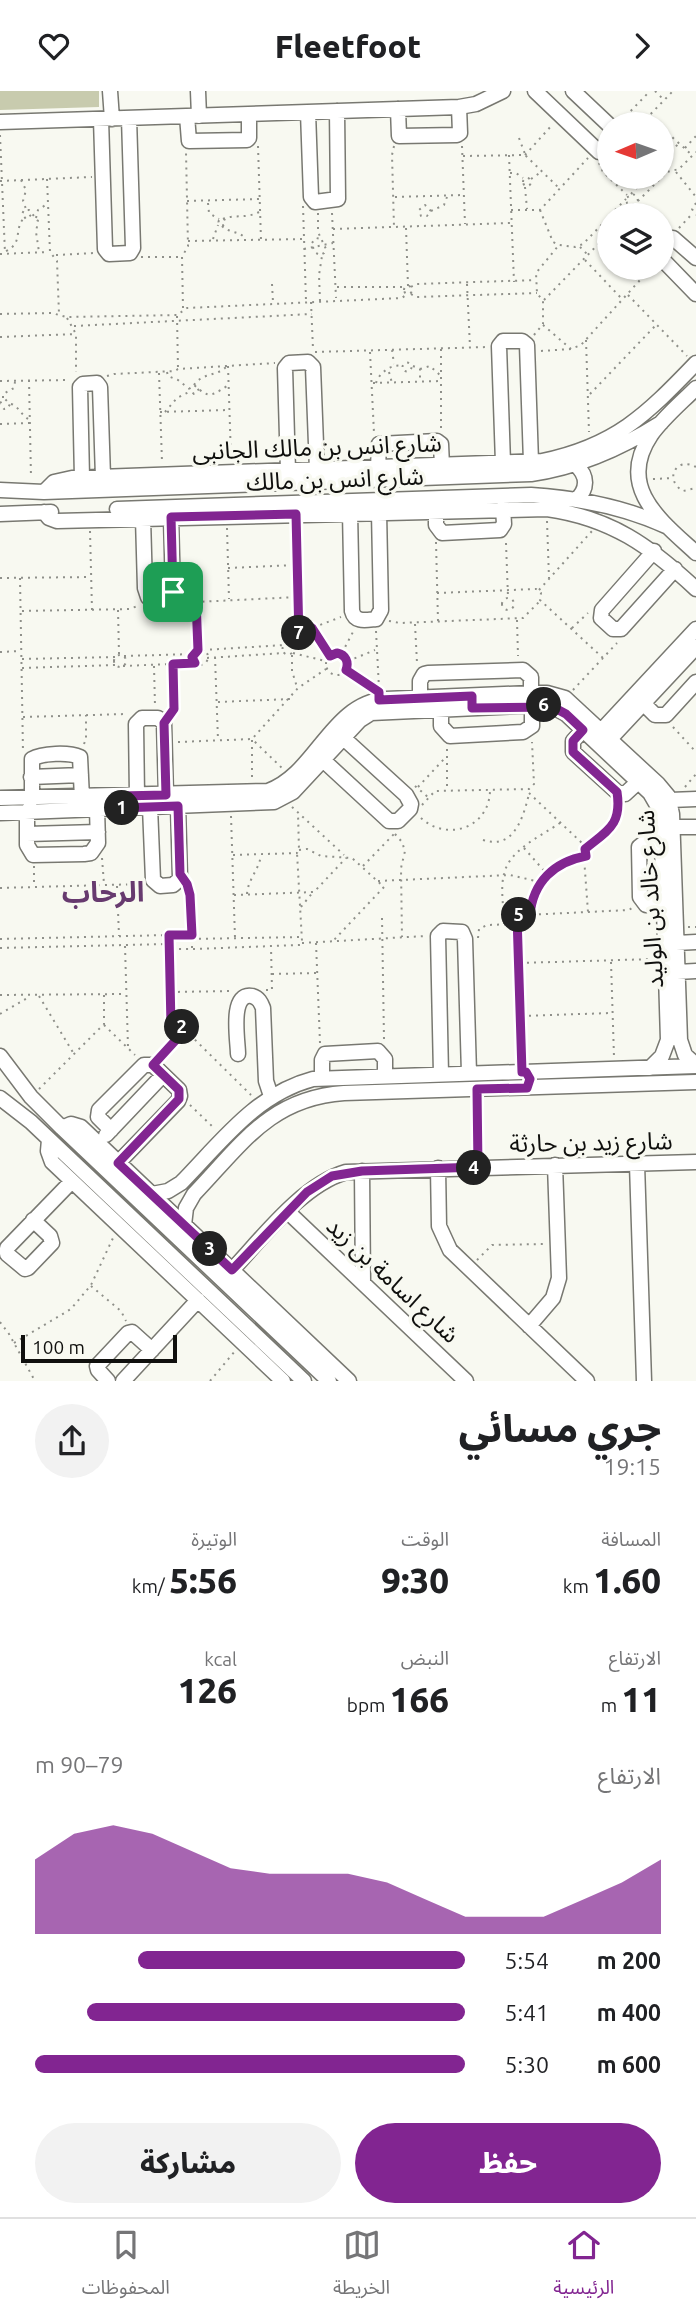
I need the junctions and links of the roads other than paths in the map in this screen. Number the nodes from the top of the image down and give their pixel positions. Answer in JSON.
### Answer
{"nodes":[{"id":1,"x":110,"y":91,"type":"edge"},
{"id":2,"x":198,"y":91,"type":"edge"},
{"id":3,"x":503,"y":91,"type":"edge"},
{"id":4,"x":535,"y":91,"type":"edge"},
{"id":5,"x":573,"y":91,"type":"edge"},
{"id":6,"x":459,"y":107,"type":"junction"},
{"id":7,"x":398,"y":110,"type":"junction"},
{"id":8,"x":337,"y":111,"type":"junction"},
{"id":9,"x":309,"y":112,"type":"junction"},
{"id":10,"x":249,"y":114,"type":"junction"},
{"id":11,"x":597,"y":114,"type":"edge"},
{"id":12,"x":193,"y":116,"type":"junction"},
{"id":13,"x":129,"y":118,"type":"junction"},
{"id":14,"x":107,"y":119,"type":"junction"},
{"id":15,"x":0,"y":123,"type":"edge"},
{"id":16,"x":597,"y":146,"type":"edge"},
{"id":17,"x":674,"y":239,"type":"edge"},
{"id":18,"x":696,"y":258,"type":"edge"},
{"id":19,"x":674,"y":271,"type":"edge"},
{"id":20,"x":696,"y":294,"type":"edge"},
{"id":21,"x":696,"y":364,"type":"edge"},
{"id":22,"x":696,"y":388,"type":"edge"},
{"id":23,"x":661,"y":423,"type":"junction"},
{"id":24,"x":531,"y":462,"type":"junction"},
{"id":25,"x":503,"y":463,"type":"junction"},
{"id":26,"x":442,"y":465,"type":"junction"},
{"id":27,"x":576,"y":465,"type":"junction"},
{"id":28,"x":378,"y":468,"type":"junction"},
{"id":29,"x":317,"y":470,"type":"junction"},
{"id":30,"x":288,"y":471,"type":"junction"},
{"id":31,"x":103,"y":477,"type":"junction"},
{"id":32,"x":82,"y":478,"type":"junction"},
{"id":33,"x":0,"y":491,"type":"edge"},
{"id":34,"x":38,"y":492,"type":"junction"},
{"id":35,"x":576,"y":500,"type":"junction"},
{"id":36,"x":503,"y":509,"type":"junction"},
{"id":37,"x":44,"y":512,"type":"junction"},
{"id":38,"x":379,"y":512,"type":"junction"},
{"id":39,"x":350,"y":513,"type":"junction"},
{"id":40,"x":0,"y":514,"type":"edge"},
{"id":41,"x":171,"y":517,"type":"junction"},
{"id":42,"x":143,"y":518,"type":"junction"},
{"id":43,"x":436,"y":518,"type":"junction"},
{"id":44,"x":668,"y":527,"type":"junction"},
{"id":45,"x":654,"y":551,"type":"junction"},
{"id":46,"x":696,"y":553,"type":"edge"},
{"id":47,"x":675,"y":569,"type":"junction"},
{"id":48,"x":696,"y":589,"type":"edge"},
{"id":49,"x":696,"y":629,"type":"edge"},
{"id":50,"x":694,"y":653,"type":"edge"},
{"id":51,"x":696,"y":682,"type":"edge"},
{"id":52,"x":421,"y":698,"type":"junction"},
{"id":53,"x":531,"y":699,"type":"junction"},
{"id":54,"x":472,"y":702,"type":"junction"},
{"id":55,"x":643,"y":703,"type":"junction"},
{"id":56,"x":441,"y":709,"type":"junction"},
{"id":57,"x":583,"y":730,"type":"junction"},
{"id":58,"x":339,"y":734,"type":"junction"},
{"id":59,"x":605,"y":735,"type":"junction"},
{"id":60,"x":323,"y":760,"type":"junction"},
{"id":61,"x":81,"y":775,"type":"junction"},
{"id":62,"x":31,"y":777,"type":"junction"},
{"id":63,"x":638,"y":782,"type":"junction"},
{"id":64,"x":166,"y":795,"type":"junction"},
{"id":65,"x":137,"y":796,"type":"junction"},
{"id":66,"x":82,"y":798,"type":"junction"},
{"id":67,"x":0,"y":799,"type":"edge"},
{"id":68,"x":696,"y":799,"type":"edge"},
{"id":69,"x":670,"y":800,"type":"junction"},
{"id":70,"x":119,"y":802,"type":"junction"},
{"id":71,"x":29,"y":805,"type":"junction"},
{"id":72,"x":178,"y":806,"type":"junction"},
{"id":73,"x":150,"y":807,"type":"junction"},
{"id":74,"x":97,"y":809,"type":"junction"},
{"id":75,"x":0,"y":813,"type":"edge"},
{"id":76,"x":673,"y":827,"type":"junction"},
{"id":77,"x":696,"y":827,"type":"edge"},
{"id":78,"x":98,"y":832,"type":"junction"},
{"id":79,"x":27,"y":834,"type":"junction"},
{"id":80,"x":662,"y":842,"type":"junction"},
{"id":81,"x":664,"y":904,"type":"junction"},
{"id":82,"x":696,"y":942,"type":"edge"},
{"id":83,"x":676,"y":943,"type":"junction"},
{"id":84,"x":696,"y":971,"type":"edge"},
{"id":85,"x":677,"y":972,"type":"junction"},
{"id":86,"x":238,"y":1054,"type":"dead end"},
{"id":87,"x":0,"y":1056,"type":"edge"},
{"id":88,"x":696,"y":1066,"type":"edge"},
{"id":89,"x":153,"y":1068,"type":"junction"},
{"id":90,"x":650,"y":1068,"type":"junction"},
{"id":91,"x":547,"y":1071,"type":"junction"},
{"id":92,"x":524,"y":1072,"type":"junction"},
{"id":93,"x":469,"y":1073,"type":"junction"},
{"id":94,"x":440,"y":1074,"type":"junction"},
{"id":95,"x":385,"y":1075,"type":"junction"},
{"id":96,"x":323,"y":1077,"type":"junction"},
{"id":97,"x":696,"y":1082,"type":"edge"},
{"id":98,"x":548,"y":1087,"type":"junction"},
{"id":99,"x":527,"y":1088,"type":"junction"},
{"id":100,"x":0,"y":1098,"type":"edge"},
{"id":101,"x":265,"y":1100,"type":"junction"},
{"id":102,"x":62,"y":1128,"type":"junction"},
{"id":103,"x":111,"y":1130,"type":"junction"},
{"id":104,"x":49,"y":1140,"type":"junction"},
{"id":105,"x":98,"y":1144,"type":"junction"},
{"id":106,"x":696,"y":1162,"type":"edge"},
{"id":107,"x":118,"y":1163,"type":"junction"},
{"id":108,"x":637,"y":1164,"type":"junction"},
{"id":109,"x":555,"y":1165,"type":"junction"},
{"id":110,"x":438,"y":1168,"type":"junction"},
{"id":111,"x":362,"y":1171,"type":"junction"},
{"id":112,"x":72,"y":1181,"type":"junction"},
{"id":113,"x":152,"y":1194,"type":"junction"},
{"id":114,"x":288,"y":1212,"type":"junction"},
{"id":115,"x":33,"y":1220,"type":"dead end"},
{"id":116,"x":184,"y":1225,"type":"junction"},
{"id":117,"x":232,"y":1270,"type":"junction"},
{"id":118,"x":363,"y":1283,"type":"junction"},
{"id":119,"x":198,"y":1300,"type":"junction"},
{"id":120,"x":529,"y":1326,"type":"junction"},
{"id":121,"x":152,"y":1350,"type":"junction"},
{"id":122,"x":108,"y":1381,"type":"edge"},
{"id":123,"x":123,"y":1381,"type":"edge"},
{"id":124,"x":283,"y":1381,"type":"edge"},
{"id":125,"x":304,"y":1381,"type":"edge"},
{"id":126,"x":329,"y":1381,"type":"edge"},
{"id":127,"x":349,"y":1381,"type":"edge"},
{"id":128,"x":467,"y":1381,"type":"edge"},
{"id":129,"x":587,"y":1381,"type":"edge"},
{"id":130,"x":644,"y":1381,"type":"edge"}],
"edges":[{"from":1,"to":14,"type":"street"},
{"from":2,"to":12,"type":"street"},
{"from":3,"to":6,"type":"street"},
{"from":4,"to":16,"type":"street"},
{"from":5,"to":11,"type":"street"},
{"from":6,"to":7,"type":"street"},
{"from":6,"to":7,"type":"street"},
{"from":7,"to":8,"type":"street"},
{"from":8,"to":9,"type":"street"},
{"from":8,"to":9,"type":"street"},
{"from":9,"to":10,"type":"street"},
{"from":10,"to":12,"type":"street"},
{"from":10,"to":12,"type":"street"},
{"from":12,"to":13,"type":"street"},
{"from":13,"to":14,"type":"street"},
{"from":13,"to":14,"type":"street"},
{"from":14,"to":15,"type":"street"},
{"from":17,"to":18,"type":"street"},
{"from":19,"to":20,"type":"street"},
{"from":21,"to":24,"type":"street","name":"شارع انس بن مالك الجانبى"},
{"from":22,"to":23,"type":"street"},
{"from":23,"to":27,"type":"street","name":"شارع انس بن مالك"},
{"from":23,"to":44,"type":"street"},
{"from":24,"to":25,"type":"street","name":"شارع انس بن مالك الجانبى"},
{"from":24,"to":25,"type":"street"},
{"from":25,"to":26,"type":"street","name":"شارع انس بن مالك الجانبى"},
{"from":26,"to":28,"type":"street","name":"شارع انس بن مالك الجانبى"},
{"from":26,"to":28,"type":"street"},
{"from":27,"to":34,"type":"street","name":"شارع انس بن مالك"},
{"from":27,"to":35,"type":"street"},
{"from":28,"to":29,"type":"street","name":"شارع انس بن مالك الجانبى"},
{"from":29,"to":30,"type":"street","name":"شارع انس بن مالك الجانبى"},
{"from":29,"to":30,"type":"street"},
{"from":30,"to":31,"type":"street","name":"شارع انس بن مالك الجانبى"},
{"from":31,"to":32,"type":"street","name":"شارع انس بن مالك الجانبى"},
{"from":31,"to":32,"type":"street"},
{"from":32,"to":34,"type":"street","name":"شارع انس بن مالك الجانبى"},
{"from":33,"to":34,"type":"street","name":"شارع انس بن مالك"},
{"from":35,"to":37,"type":"street","name":"شارع انس بن مالك"},
{"from":35,"to":44,"type":"street","name":"شارع انس بن مالك"},
{"from":36,"to":43,"type":"street"},
{"from":36,"to":43,"type":"street"},
{"from":36,"to":45,"type":"street"},
{"from":37,"to":40,"type":"street","name":"شارع انس بن مالك"},
{"from":37,"to":42,"type":"street"},
{"from":38,"to":39,"type":"street"},
{"from":38,"to":39,"type":"street"},
{"from":38,"to":43,"type":"street"},
{"from":39,"to":41,"type":"street"},
{"from":41,"to":42,"type":"street"},
{"from":41,"to":42,"type":"street"},
{"from":44,"to":46,"type":"street"},
{"from":45,"to":47,"type":"street"},
{"from":45,"to":47,"type":"street"},
{"from":47,"to":48,"type":"street"},
{"from":49,"to":59,"type":"street"},
{"from":50,"to":55,"type":"street"},
{"from":51,"to":55,"type":"street"},
{"from":52,"to":53,"type":"street"},
{"from":52,"to":54,"type":"street","name":"شارع خالد بن الوليد"},
{"from":52,"to":58,"type":"street","name":"شارع خالد بن الوليد"},
{"from":53,"to":54,"type":"street","name":"شارع خالد بن الوليد"},
{"from":53,"to":56,"type":"street"},
{"from":53,"to":57,"type":"street","name":"شارع خالد بن الوليد"},
{"from":53,"to":59,"type":"street","name":"شارع خالد بن الوليد"},
{"from":54,"to":56,"type":"street","name":"شارع خالد بن الوليد"},
{"from":55,"to":59,"type":"street"},
{"from":56,"to":58,"type":"street","name":"شارع خالد بن الوليد"},
{"from":57,"to":63,"type":"street","name":"شارع خالد بن الوليد"},
{"from":57,"to":63,"type":"street"},
{"from":58,"to":60,"type":"street","name":"شارع خالد بن الوليد"},
{"from":58,"to":60,"type":"street"},
{"from":58,"to":64,"type":"street","name":"شارع خالد بن الوليد"},
{"from":59,"to":69,"type":"street","name":"شارع خالد بن الوليد"},
{"from":60,"to":72,"type":"street","name":"شارع خالد بن الوليد"},
{"from":61,"to":62,"type":"street"},
{"from":61,"to":62,"type":"street"},
{"from":61,"to":66,"type":"street"},
{"from":62,"to":71,"type":"street"},
{"from":63,"to":80,"type":"street","name":"شارع خالد بن الوليد"},
{"from":64,"to":65,"type":"street","name":"شارع خالد بن الوليد"},
{"from":64,"to":65,"type":"street"},
{"from":65,"to":70,"type":"street","name":"شارع خالد بن الوليد"},
{"from":66,"to":70,"type":"street","name":"شارع خالد بن الوليد"},
{"from":66,"to":71,"type":"street","name":"شارع خالد بن الوليد"},
{"from":67,"to":71,"type":"street","name":"شارع خالد بن الوليد"},
{"from":68,"to":69,"type":"street"},
{"from":69,"to":76,"type":"street","name":"شارع خالد بن الوليد"},
{"from":70,"to":73,"type":"street","name":"شارع خالد بن الوليد"},
{"from":70,"to":74,"type":"street","name":"شارع خالد بن الوليد"},
{"from":71,"to":74,"type":"street","name":"شارع خالد بن الوليد"},
{"from":71,"to":75,"type":"street","name":"شارع خالد بن الوليد"},
{"from":71,"to":79,"type":"street"},
{"from":72,"to":73,"type":"street","name":"شارع خالد بن الوليد"},
{"from":72,"to":73,"type":"street"},
{"from":74,"to":78,"type":"street"},
{"from":76,"to":77,"type":"street"},
{"from":76,"to":83,"type":"street","name":"شارع خالد بن الوليد"},
{"from":78,"to":79,"type":"street"},
{"from":78,"to":79,"type":"street"},
{"from":80,"to":81,"type":"street","name":"شارع خالد بن الوليد"},
{"from":80,"to":81,"type":"street"},
{"from":81,"to":90,"type":"street","name":"شارع خالد بن الوليد"},
{"from":82,"to":83,"type":"street"},
{"from":83,"to":85,"type":"street","name":"شارع خالد بن الوليد"},
{"from":84,"to":85,"type":"street"},
{"from":85,"to":88,"type":"street","name":"شارع خالد بن الوليد"},
{"from":86,"to":101,"type":"street"},
{"from":87,"to":102,"type":"street"},
{"from":88,"to":90,"type":"street"},
{"from":89,"to":103,"type":"street"},
{"from":89,"to":103,"type":"street"},
{"from":89,"to":107,"type":"street"},
{"from":90,"to":91,"type":"street"},
{"from":91,"to":92,"type":"street"},
{"from":91,"to":98,"type":"street"},
{"from":92,"to":93,"type":"street"},
{"from":92,"to":99,"type":"street"},
{"from":93,"to":94,"type":"street"},
{"from":93,"to":94,"type":"street"},
{"from":94,"to":95,"type":"street"},
{"from":95,"to":96,"type":"street"},
{"from":95,"to":96,"type":"street"},
{"from":96,"to":101,"type":"street"},
{"from":97,"to":98,"type":"street"},
{"from":98,"to":99,"type":"street"},
{"from":99,"to":116,"type":"street"},
{"from":100,"to":104,"type":"street"},
{"from":101,"to":113,"type":"street"},
{"from":102,"to":105,"type":"street"},
{"from":102,"to":126,"type":"street"},
{"from":103,"to":105,"type":"street"},
{"from":104,"to":112,"type":"street"},
{"from":104,"to":125,"type":"street"},
{"from":105,"to":107,"type":"street"},
{"from":106,"to":108,"type":"street","name":"شارع زيد بن حارثة"},
{"from":107,"to":113,"type":"street"},
{"from":108,"to":109,"type":"street","name":"شارع زيد بن حارثة"},
{"from":108,"to":130,"type":"street"},
{"from":109,"to":110,"type":"street","name":"شارع زيد بن حارثة"},
{"from":109,"to":120,"type":"street"},
{"from":110,"to":111,"type":"street","name":"شارع زيد بن حارثة"},
{"from":110,"to":120,"type":"street"},
{"from":111,"to":114,"type":"street","name":"شارع زيد بن حارثة"},
{"from":111,"to":118,"type":"street"},
{"from":112,"to":115,"type":"street"},
{"from":112,"to":119,"type":"street"},
{"from":113,"to":116,"type":"street"},
{"from":114,"to":117,"type":"street","name":"شارع زيد بن حارثة"},
{"from":114,"to":118,"type":"street","name":"شارع اسامة بن زيد"},
{"from":116,"to":117,"type":"street"},
{"from":117,"to":127,"type":"street"},
{"from":118,"to":128,"type":"street","name":"شارع اسامة بن زيد"},
{"from":119,"to":121,"type":"street"},
{"from":119,"to":124,"type":"street"},
{"from":120,"to":129,"type":"street"},
{"from":121,"to":122,"type":"street"},
{"from":121,"to":123,"type":"street"}]}
